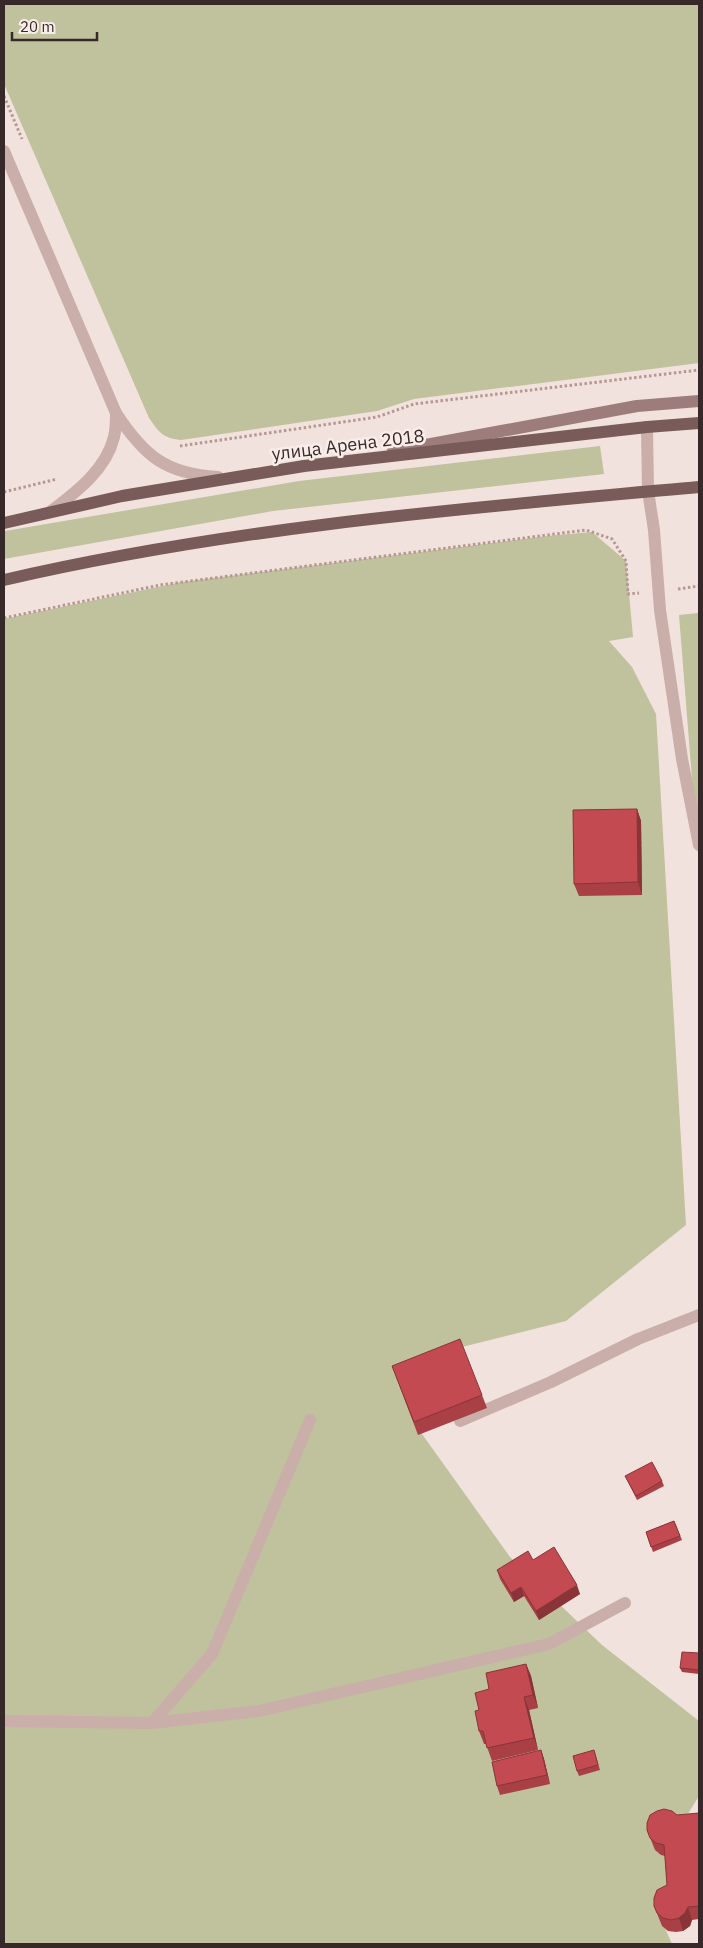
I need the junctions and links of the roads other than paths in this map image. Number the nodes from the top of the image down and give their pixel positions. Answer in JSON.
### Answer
{"nodes":[{"id":1,"x":4,"y":151,"type":"edge"},
{"id":2,"x":699,"y":401,"type":"edge"},
{"id":3,"x":116,"y":413,"type":"junction"},
{"id":4,"x":699,"y":423,"type":"edge"},
{"id":5,"x":647,"y":427,"type":"junction"},
{"id":6,"x":304,"y":466,"type":"junction"},
{"id":7,"x":235,"y":479,"type":"junction"},
{"id":8,"x":699,"y":487,"type":"edge"},
{"id":9,"x":648,"y":491,"type":"junction"},
{"id":10,"x":50,"y":512,"type":"junction"},
{"id":11,"x":4,"y":523,"type":"edge"},
{"id":12,"x":4,"y":580,"type":"edge"},
{"id":13,"x":699,"y":845,"type":"edge"},
{"id":14,"x":699,"y":1315,"type":"edge"},
{"id":15,"x":310,"y":1420,"type":"dead end"},
{"id":16,"x":460,"y":1421,"type":"edge"},
{"id":17,"x":625,"y":1603,"type":"dead end"},
{"id":18,"x":4,"y":1721,"type":"edge"},
{"id":19,"x":152,"y":1723,"type":"junction"}],
"edges":[{"from":1,"to":3,"type":"street"},
{"from":2,"to":6,"type":"main road"},
{"from":3,"to":7,"type":"street"},
{"from":3,"to":10,"type":"street"},
{"from":4,"to":5,"type":"main road","name":"улица Арена 2018"},
{"from":5,"to":6,"type":"main road","name":"улица Арена 2018"},
{"from":5,"to":9,"type":"street"},
{"from":6,"to":7,"type":"main road","name":"улица Арена 2018"},
{"from":7,"to":10,"type":"main road","name":"улица Арена 2018"},
{"from":8,"to":9,"type":"main road"},
{"from":9,"to":12,"type":"main road"},
{"from":9,"to":13,"type":"street"},
{"from":10,"to":11,"type":"main road","name":"улица Арена 2018"},
{"from":14,"to":16,"type":"street"},
{"from":15,"to":19,"type":"street"},
{"from":17,"to":19,"type":"street"},
{"from":18,"to":19,"type":"street"}]}
